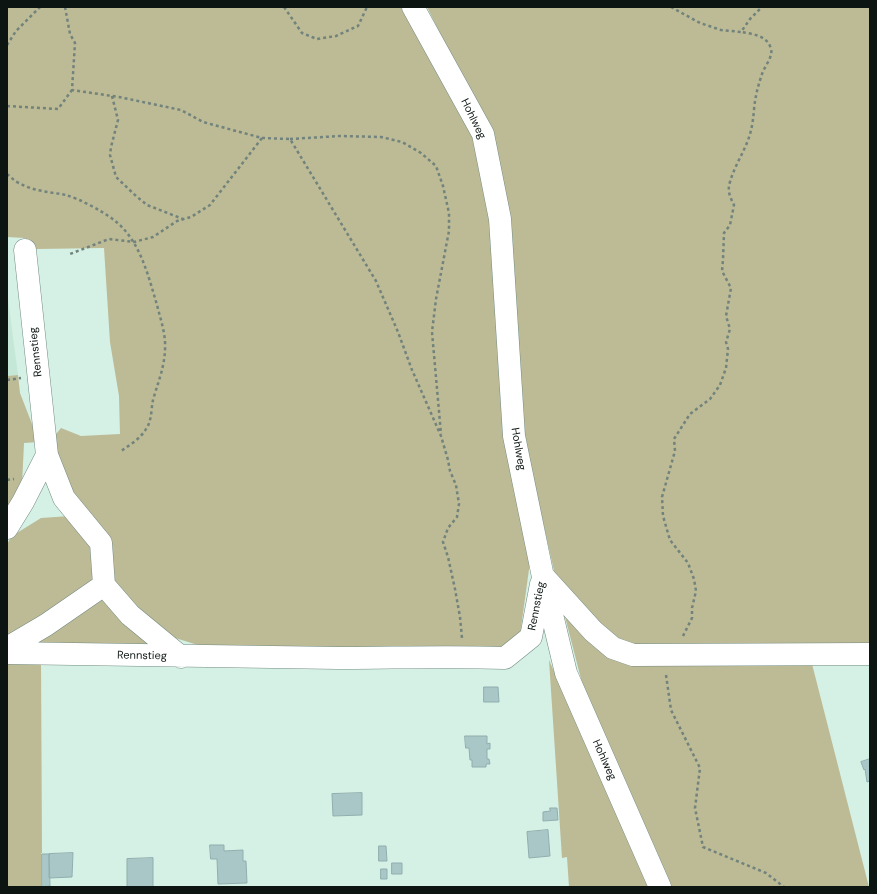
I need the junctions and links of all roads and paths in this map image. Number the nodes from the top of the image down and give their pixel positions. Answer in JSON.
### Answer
{"nodes":[{"id":1,"x":40,"y":7,"type":"edge"},
{"id":2,"x":65,"y":7,"type":"edge"},
{"id":3,"x":284,"y":7,"type":"edge"},
{"id":4,"x":367,"y":7,"type":"edge"},
{"id":5,"x":413,"y":7,"type":"edge"},
{"id":6,"x":671,"y":7,"type":"edge"},
{"id":7,"x":762,"y":7,"type":"edge"},
{"id":8,"x":741,"y":32,"type":"junction"},
{"id":9,"x":7,"y":45,"type":"edge"},
{"id":10,"x":72,"y":90,"type":"junction"},
{"id":11,"x":112,"y":96,"type":"junction"},
{"id":12,"x":7,"y":106,"type":"edge"},
{"id":13,"x":262,"y":138,"type":"junction"},
{"id":14,"x":290,"y":139,"type":"junction"},
{"id":15,"x":7,"y":174,"type":"edge"},
{"id":16,"x":184,"y":219,"type":"junction"},
{"id":17,"x":134,"y":242,"type":"junction"},
{"id":18,"x":25,"y":250,"type":"dead end"},
{"id":19,"x":70,"y":254,"type":"dead end"},
{"id":20,"x":441,"y":436,"type":"junction"},
{"id":21,"x":121,"y":451,"type":"dead end"},
{"id":22,"x":48,"y":455,"type":"junction"},
{"id":23,"x":7,"y":528,"type":"edge"},
{"id":24,"x":543,"y":577,"type":"junction"},
{"id":25,"x":104,"y":585,"type":"junction"},
{"id":26,"x":7,"y":648,"type":"edge"},
{"id":27,"x":7,"y":653,"type":"edge"},
{"id":28,"x":672,"y":654,"type":"junction"},
{"id":29,"x":870,"y":654,"type":"edge"},
{"id":30,"x":462,"y":656,"type":"junction"},
{"id":31,"x":181,"y":657,"type":"junction"},
{"id":32,"x":660,"y":887,"type":"edge"},
{"id":33,"x":784,"y":887,"type":"edge"}],
"edges":[{"from":1,"to":9,"type":"path"},
{"from":2,"to":10,"type":"path"},
{"from":3,"to":4,"type":"path"},
{"from":5,"to":24,"type":"street","name":"Hohlweg"},
{"from":6,"to":8,"type":"path"},
{"from":7,"to":8,"type":"path"},
{"from":8,"to":28,"type":"path"},
{"from":10,"to":11,"type":"path"},
{"from":10,"to":12,"type":"path"},
{"from":11,"to":13,"type":"path"},
{"from":11,"to":16,"type":"path"},
{"from":13,"to":14,"type":"path"},
{"from":13,"to":16,"type":"path"},
{"from":14,"to":20,"type":"path"},
{"from":14,"to":20,"type":"path"},
{"from":15,"to":17,"type":"path"},
{"from":16,"to":17,"type":"path"},
{"from":17,"to":19,"type":"path"},
{"from":17,"to":21,"type":"path"},
{"from":18,"to":22,"type":"street","name":"Rennstieg"},
{"from":20,"to":30,"type":"path"},
{"from":22,"to":23,"type":"street"},
{"from":22,"to":25,"type":"street","name":"Rennstieg"},
{"from":24,"to":28,"type":"street","name":"Rennstieg"},
{"from":24,"to":30,"type":"street","name":"Rennstieg"},
{"from":24,"to":32,"type":"street","name":"Hohlweg"},
{"from":25,"to":26,"type":"street"},
{"from":25,"to":31,"type":"street","name":"Rennstieg"},
{"from":27,"to":31,"type":"street","name":"Rennstieg"},
{"from":28,"to":29,"type":"street","name":"Rennstieg"},
{"from":28,"to":33,"type":"path"},
{"from":30,"to":31,"type":"street","name":"Rennstieg"}]}
